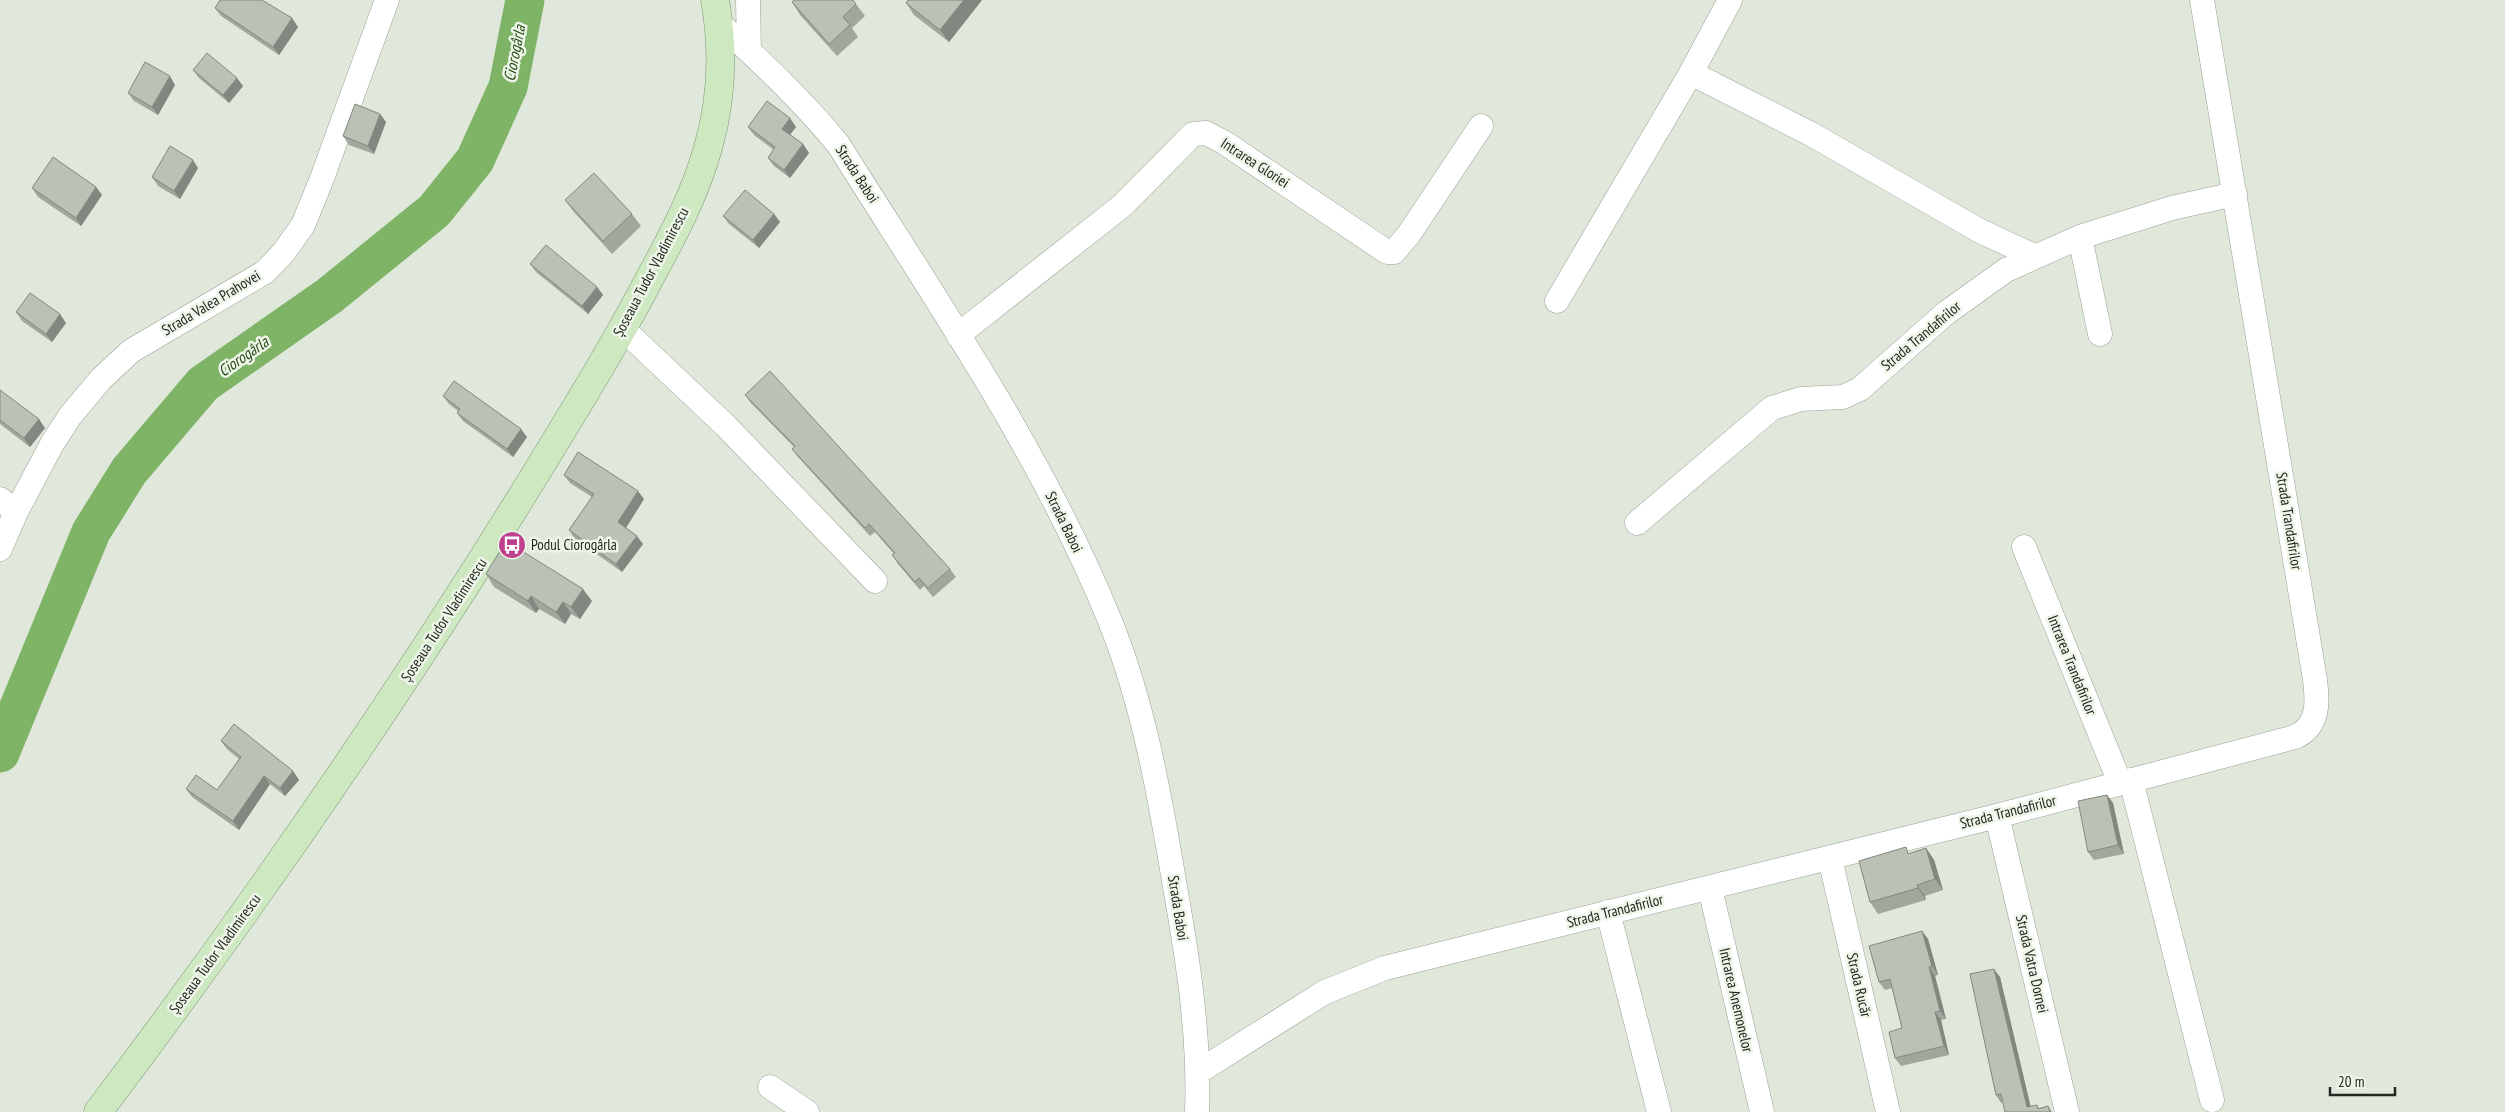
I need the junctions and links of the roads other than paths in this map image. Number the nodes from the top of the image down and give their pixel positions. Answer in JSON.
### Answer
{"nodes":[{"id":1,"x":387,"y":0,"type":"edge"},
{"id":2,"x":748,"y":0,"type":"edge"},
{"id":3,"x":1730,"y":0,"type":"edge"},
{"id":4,"x":2202,"y":0,"type":"edge"},
{"id":5,"x":717,"y":12,"type":"edge"},
{"id":6,"x":748,"y":50,"type":"junction"},
{"id":7,"x":1691,"y":73,"type":"junction"},
{"id":8,"x":1481,"y":126,"type":"dead end"},
{"id":9,"x":2235,"y":194,"type":"junction"},
{"id":10,"x":2080,"y":237,"type":"junction"},
{"id":11,"x":2034,"y":256,"type":"junction"},
{"id":12,"x":1557,"y":301,"type":"dead end"},
{"id":13,"x":622,"y":328,"type":"junction"},
{"id":14,"x":2100,"y":334,"type":"dead end"},
{"id":15,"x":958,"y":335,"type":"junction"},
{"id":16,"x":8,"y":505,"type":"edge"},
{"id":17,"x":1637,"y":523,"type":"dead end"},
{"id":18,"x":2024,"y":547,"type":"dead end"},
{"id":19,"x":0,"y":548,"type":"edge"},
{"id":20,"x":875,"y":581,"type":"dead end"},
{"id":21,"x":2126,"y":781,"type":"junction"},
{"id":22,"x":1997,"y":816,"type":"junction"},
{"id":23,"x":1830,"y":858,"type":"junction"},
{"id":24,"x":1710,"y":888,"type":"junction"},
{"id":25,"x":1608,"y":912,"type":"junction"},
{"id":26,"x":1198,"y":1072,"type":"junction"},
{"id":27,"x":770,"y":1087,"type":"dead end"},
{"id":28,"x":2212,"y":1100,"type":"dead end"},
{"id":29,"x":98,"y":1112,"type":"edge"},
{"id":30,"x":807,"y":1112,"type":"edge"},
{"id":31,"x":1197,"y":1112,"type":"edge"},
{"id":32,"x":1659,"y":1112,"type":"edge"},
{"id":33,"x":1762,"y":1112,"type":"edge"},
{"id":34,"x":1888,"y":1112,"type":"edge"},
{"id":35,"x":2067,"y":1112,"type":"edge"}],
"edges":[{"from":1,"to":16,"type":"street","name":"Strada Valea Prahovei"},
{"from":2,"to":6,"type":"street"},
{"from":3,"to":7,"type":"street"},
{"from":4,"to":9,"type":"street","name":"Strada Trandafirilor"},
{"from":5,"to":6,"type":"street","name":"Strada Baboi"},
{"from":5,"to":13,"type":"main road","name":"Șoseaua Tudor Vladimirescu"},
{"from":6,"to":15,"type":"street","name":"Strada Baboi"},
{"from":7,"to":11,"type":"street"},
{"from":7,"to":12,"type":"street"},
{"from":8,"to":15,"type":"street","name":"Intrarea Gloriei"},
{"from":9,"to":10,"type":"street","name":"Strada Trandafirilor"},
{"from":9,"to":21,"type":"street","name":"Strada Trandafirilor"},
{"from":10,"to":11,"type":"street","name":"Strada Trandafirilor"},
{"from":10,"to":14,"type":"street"},
{"from":11,"to":17,"type":"street","name":"Strada Trandafirilor"},
{"from":13,"to":20,"type":"street"},
{"from":13,"to":29,"type":"main road","name":"Șoseaua Tudor Vladimirescu"},
{"from":15,"to":26,"type":"street","name":"Strada Baboi"},
{"from":16,"to":19,"type":"street","name":"Strada Valea Prahovei"},
{"from":18,"to":21,"type":"street","name":"Intrarea Trandafirilor"},
{"from":21,"to":22,"type":"street","name":"Strada Trandafirilor"},
{"from":21,"to":28,"type":"street","name":"Intrarea Trandafirilor"},
{"from":22,"to":23,"type":"street","name":"Strada Trandafirilor"},
{"from":22,"to":35,"type":"street","name":"Strada Vatra Dornei"},
{"from":23,"to":24,"type":"street","name":"Strada Trandafirilor"},
{"from":23,"to":34,"type":"street","name":"Strada Rucăr"},
{"from":24,"to":25,"type":"street","name":"Strada Trandafirilor"},
{"from":24,"to":33,"type":"street","name":"Intrarea Anemonelor"},
{"from":25,"to":26,"type":"street","name":"Strada Trandafirilor"},
{"from":25,"to":32,"type":"street"},
{"from":26,"to":31,"type":"street","name":"Strada Baboi"},
{"from":27,"to":30,"type":"street"}]}
